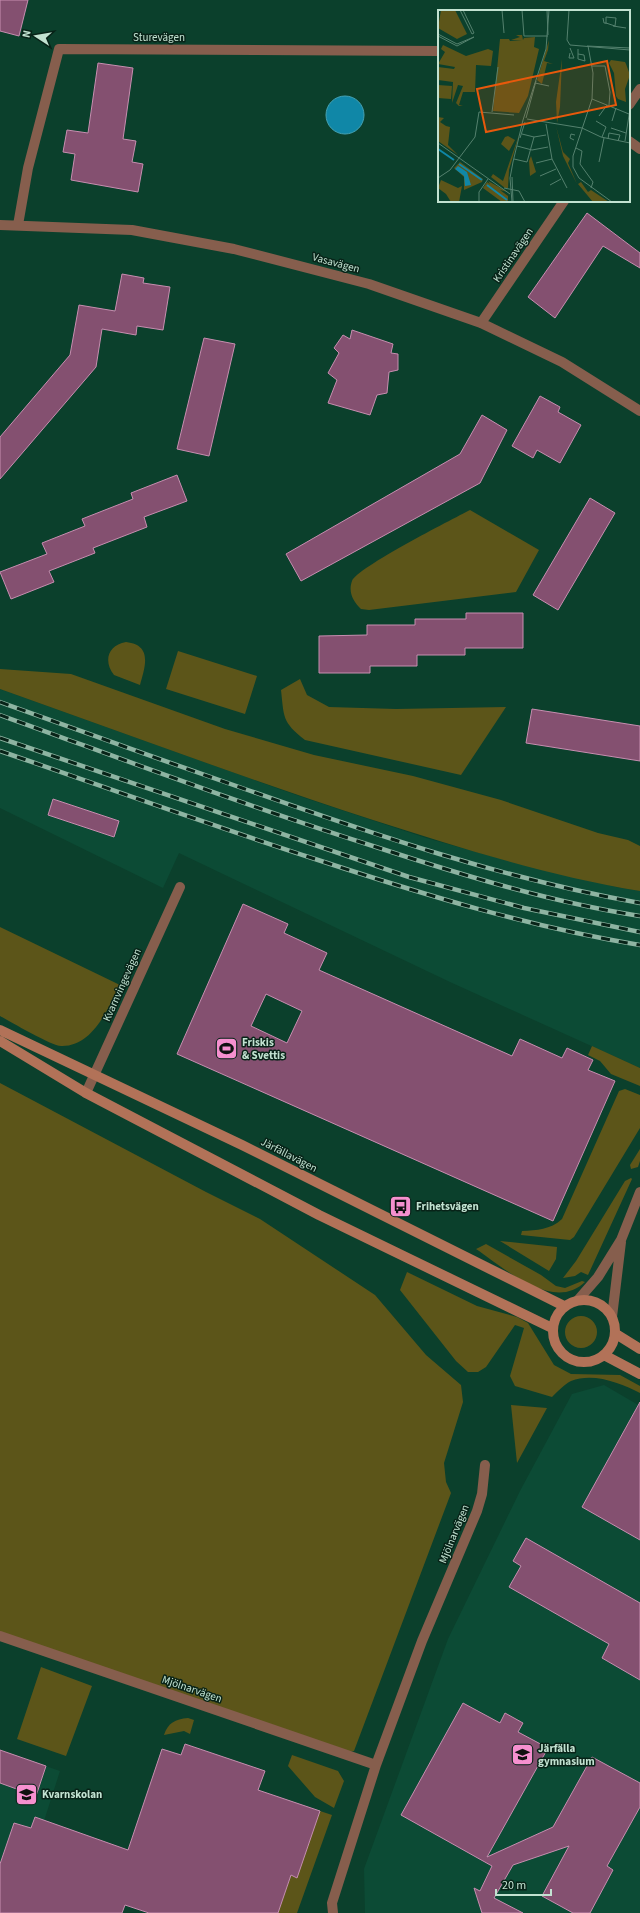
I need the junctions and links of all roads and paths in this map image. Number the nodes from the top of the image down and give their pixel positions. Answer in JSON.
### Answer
{"nodes":[{"id":1,"x":438,"y":51,"type":"edge"},
{"id":2,"x":640,"y":89,"type":"edge"},
{"id":3,"x":630,"y":104,"type":"edge"},
{"id":4,"x":630,"y":142,"type":"edge"},
{"id":5,"x":640,"y":149,"type":"edge"},
{"id":6,"x":563,"y":202,"type":"edge"},
{"id":7,"x":0,"y":225,"type":"edge"},
{"id":8,"x":18,"y":225,"type":"junction"},
{"id":9,"x":481,"y":323,"type":"junction"},
{"id":10,"x":640,"y":411,"type":"edge"},
{"id":11,"x":180,"y":887,"type":"dead end"},
{"id":12,"x":0,"y":1030,"type":"edge"},
{"id":13,"x":0,"y":1041,"type":"edge"},
{"id":14,"x":95,"y":1074,"type":"junction"},
{"id":15,"x":86,"y":1093,"type":"junction"},
{"id":16,"x":640,"y":1192,"type":"edge"},
{"id":17,"x":621,"y":1240,"type":"junction"},
{"id":18,"x":578,"y":1300,"type":"junction"},
{"id":19,"x":564,"y":1306,"type":"junction"},
{"id":20,"x":612,"y":1317,"type":"junction"},
{"id":21,"x":552,"y":1328,"type":"junction"},
{"id":22,"x":616,"y":1334,"type":"junction"},
{"id":23,"x":640,"y":1349,"type":"edge"},
{"id":24,"x":604,"y":1355,"type":"junction"},
{"id":25,"x":640,"y":1374,"type":"edge"},
{"id":26,"x":486,"y":1466,"type":"dead end"},
{"id":27,"x":0,"y":1636,"type":"edge"},
{"id":28,"x":376,"y":1765,"type":"junction"},
{"id":29,"x":333,"y":1913,"type":"edge"}],
"edges":[{"from":1,"to":8,"type":"street","name":"Sturevägen"},
{"from":2,"to":3,"type":"street"},
{"from":4,"to":5,"type":"street"},
{"from":6,"to":9,"type":"street","name":"Kristinavägen"},
{"from":7,"to":8,"type":"street","name":"Vasavägen"},
{"from":8,"to":9,"type":"street","name":"Vasavägen"},
{"from":9,"to":10,"type":"street","name":"Vasavägen"},
{"from":11,"to":14,"type":"street","name":"Kvarnvingevägen"},
{"from":12,"to":14,"type":"street","name":"Järfällavägen"},
{"from":13,"to":15,"type":"street"},
{"from":14,"to":15,"type":"street","name":"Kvarnvingevägen"},
{"from":14,"to":19,"type":"street","name":"Järfällavägen"},
{"from":15,"to":21,"type":"street"},
{"from":16,"to":17,"type":"street"},
{"from":17,"to":18,"type":"street"},
{"from":17,"to":20,"type":"street"},
{"from":18,"to":19,"type":"street"},
{"from":18,"to":20,"type":"street"},
{"from":19,"to":21,"type":"street"},
{"from":20,"to":22,"type":"street"},
{"from":21,"to":24,"type":"street"},
{"from":22,"to":23,"type":"street"},
{"from":22,"to":24,"type":"street"},
{"from":24,"to":25,"type":"street"},
{"from":26,"to":28,"type":"street","name":"Mjölnarvägen"},
{"from":27,"to":28,"type":"street","name":"Mjölnarvägen"},
{"from":28,"to":29,"type":"street","name":"Mjölnarvägen"}]}
